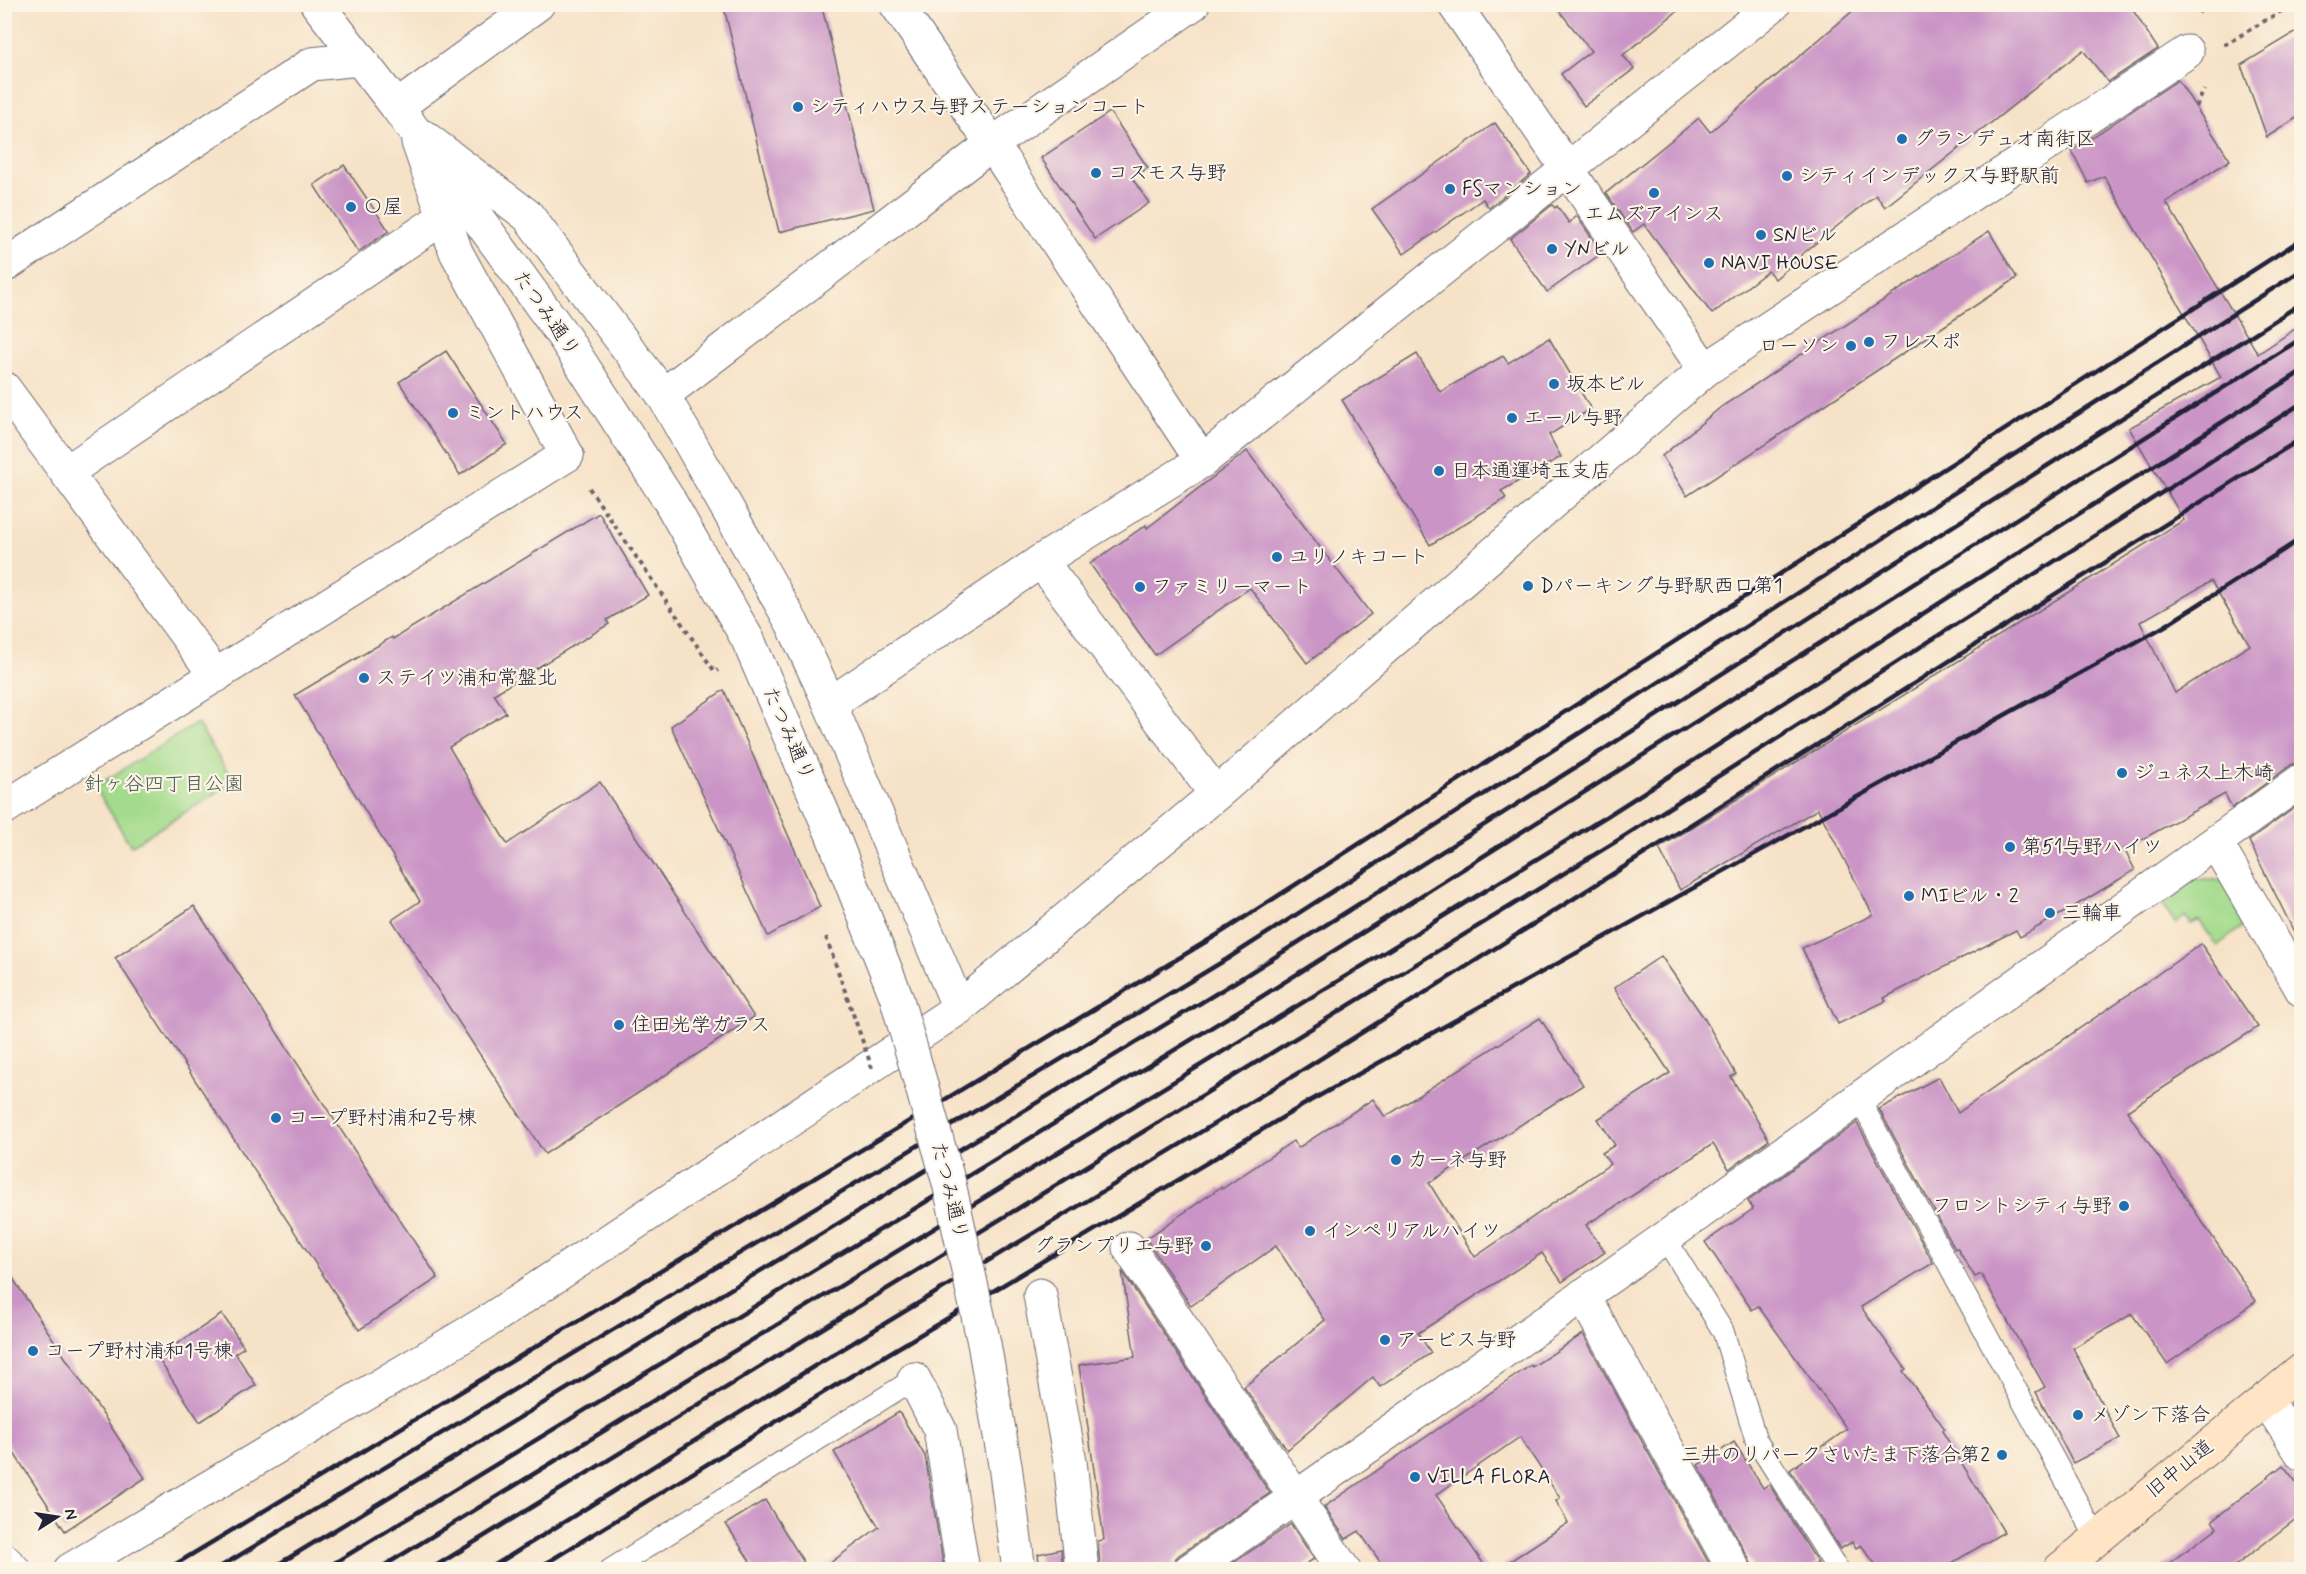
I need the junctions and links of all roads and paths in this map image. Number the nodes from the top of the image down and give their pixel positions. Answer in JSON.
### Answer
{"nodes":[{"id":1,"x":317,"y":4,"type":"edge"},
{"id":2,"x":538,"y":4,"type":"edge"},
{"id":3,"x":896,"y":4,"type":"edge"},
{"id":4,"x":1193,"y":4,"type":"edge"},
{"id":5,"x":1454,"y":4,"type":"edge"},
{"id":6,"x":1774,"y":4,"type":"edge"},
{"id":7,"x":2194,"y":4,"type":"edge"},
{"id":8,"x":2293,"y":4,"type":"edge"},
{"id":9,"x":2202,"y":14,"type":"dead end"},
{"id":10,"x":2222,"y":38,"type":"dead end"},
{"id":11,"x":2187,"y":52,"type":"dead end"},
{"id":12,"x":359,"y":59,"type":"junction"},
{"id":13,"x":405,"y":118,"type":"junction"},
{"id":14,"x":992,"y":144,"type":"junction"},
{"id":15,"x":1568,"y":170,"type":"junction"},
{"id":16,"x":444,"y":217,"type":"junction"},
{"id":17,"x":4,"y":266,"type":"edge"},
{"id":18,"x":1705,"y":370,"type":"junction"},
{"id":19,"x":4,"y":388,"type":"edge"},
{"id":20,"x":663,"y":394,"type":"junction"},
{"id":21,"x":567,"y":455,"type":"junction"},
{"id":22,"x":1202,"y":462,"type":"junction"},
{"id":23,"x":68,"y":471,"type":"junction"},
{"id":24,"x":1041,"y":561,"type":"junction"},
{"id":25,"x":715,"y":672,"type":"dead end"},
{"id":26,"x":216,"y":676,"type":"junction"},
{"id":27,"x":830,"y":704,"type":"junction"},
{"id":28,"x":2301,"y":780,"type":"edge"},
{"id":29,"x":1216,"y":794,"type":"junction"},
{"id":30,"x":4,"y":808,"type":"edge"},
{"id":31,"x":2216,"y":843,"type":"junction"},
{"id":32,"x":2301,"y":990,"type":"edge"},
{"id":33,"x":959,"y":1008,"type":"junction"},
{"id":34,"x":1859,"y":1099,"type":"junction"},
{"id":35,"x":1665,"y":1238,"type":"junction"},
{"id":36,"x":1129,"y":1248,"type":"dead end"},
{"id":37,"x":1040,"y":1295,"type":"dead end"},
{"id":38,"x":1583,"y":1295,"type":"junction"},
{"id":39,"x":2301,"y":1370,"type":"edge"},
{"id":40,"x":914,"y":1379,"type":"joint"},
{"id":41,"x":2266,"y":1399,"type":"junction"},
{"id":42,"x":2301,"y":1454,"type":"edge"},
{"id":43,"x":1295,"y":1498,"type":"junction"},
{"id":44,"x":2096,"y":1537,"type":"junction"},
{"id":45,"x":4,"y":1560,"type":"edge"},
{"id":46,"x":14,"y":1569,"type":"edge"},
{"id":47,"x":69,"y":1569,"type":"edge"},
{"id":48,"x":610,"y":1569,"type":"edge"},
{"id":49,"x":963,"y":1569,"type":"edge"},
{"id":50,"x":1019,"y":1569,"type":"edge"},
{"id":51,"x":1082,"y":1569,"type":"edge"},
{"id":52,"x":1190,"y":1569,"type":"edge"},
{"id":53,"x":1344,"y":1569,"type":"edge"},
{"id":54,"x":1734,"y":1569,"type":"edge"},
{"id":55,"x":1838,"y":1569,"type":"edge"},
{"id":56,"x":2059,"y":1569,"type":"edge"}],
"edges":[{"from":1,"to":12,"type":"street","name":"たつみ通り"},
{"from":2,"to":13,"type":"street"},
{"from":3,"to":14,"type":"street"},
{"from":4,"to":14,"type":"street"},
{"from":5,"to":15,"type":"street"},
{"from":6,"to":15,"type":"street"},
{"from":7,"to":9,"type":"path"},
{"from":8,"to":10,"type":"path"},
{"from":11,"to":18,"type":"street"},
{"from":12,"to":13,"type":"street","name":"たつみ通り"},
{"from":12,"to":17,"type":"street"},
{"from":13,"to":16,"type":"street"},
{"from":13,"to":20,"type":"street"},
{"from":13,"to":50,"type":"street","name":"たつみ通り","bridge":true},
{"from":14,"to":20,"type":"street"},
{"from":14,"to":22,"type":"street"},
{"from":15,"to":18,"type":"street"},
{"from":15,"to":22,"type":"street"},
{"from":16,"to":21,"type":"street"},
{"from":16,"to":23,"type":"street"},
{"from":18,"to":29,"type":"street"},
{"from":19,"to":23,"type":"street"},
{"from":20,"to":27,"type":"street"},
{"from":21,"to":25,"type":"path"},
{"from":21,"to":26,"type":"street"},
{"from":22,"to":24,"type":"street"},
{"from":23,"to":26,"type":"street"},
{"from":24,"to":27,"type":"street"},
{"from":24,"to":29,"type":"street"},
{"from":26,"to":30,"type":"street"},
{"from":27,"to":33,"type":"street"},
{"from":28,"to":31,"type":"street"},
{"from":29,"to":33,"type":"street"},
{"from":31,"to":32,"type":"street"},
{"from":31,"to":34,"type":"street"},
{"from":33,"to":47,"type":"street"},
{"from":34,"to":35,"type":"street"},
{"from":34,"to":44,"type":"lane"},
{"from":35,"to":38,"type":"street"},
{"from":35,"to":55,"type":"lane"},
{"from":36,"to":43,"type":"street"},
{"from":37,"to":51,"type":"street"},
{"from":38,"to":43,"type":"street"},
{"from":38,"to":54,"type":"street"},
{"from":39,"to":41,"type":"main road","name":"旧中山道"},
{"from":40,"to":48,"type":"lane"},
{"from":40,"to":49,"type":"street"},
{"from":41,"to":42,"type":"street"},
{"from":41,"to":44,"type":"main road","name":"旧中山道"},
{"from":43,"to":52,"type":"street"},
{"from":43,"to":53,"type":"street"},
{"from":44,"to":56,"type":"main road","name":"旧中山道"},
{"from":45,"to":46,"type":"street"}]}
